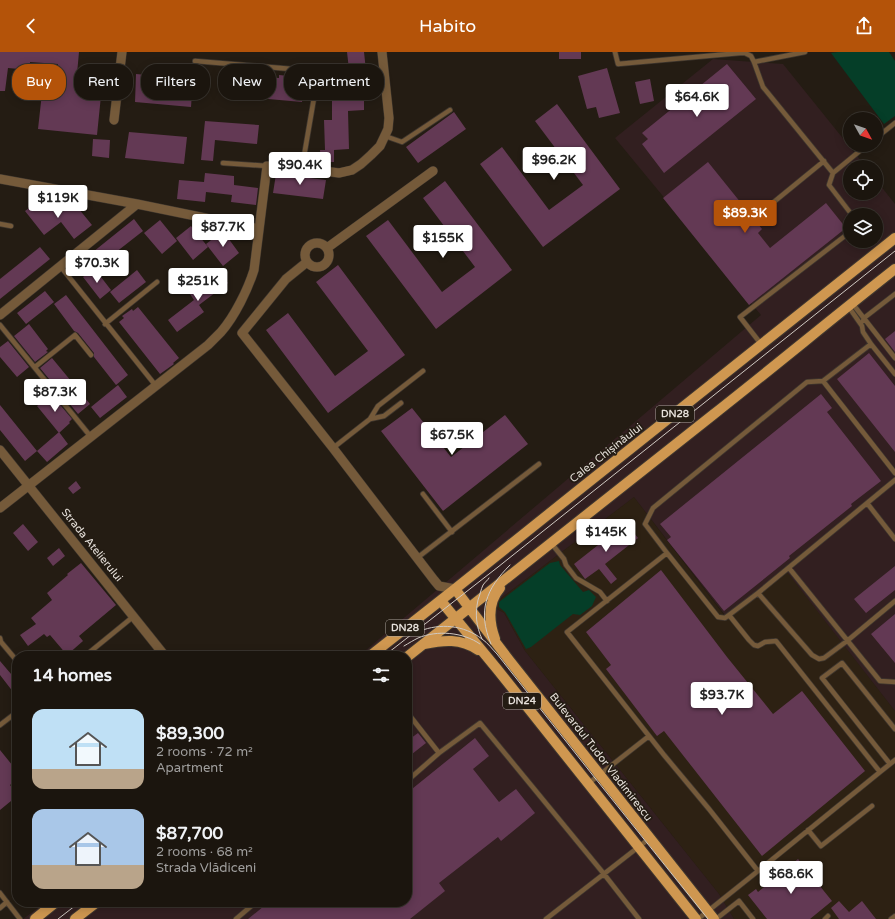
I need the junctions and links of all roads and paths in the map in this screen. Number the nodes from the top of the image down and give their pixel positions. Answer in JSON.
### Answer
{"nodes":[{"id":1,"x":122,"y":52,"type":"edge"},
{"id":2,"x":382,"y":52,"type":"edge"},
{"id":3,"x":615,"y":52,"type":"edge"},
{"id":4,"x":806,"y":52,"type":"edge"},
{"id":5,"x":195,"y":61,"type":"dead end"},
{"id":6,"x":754,"y":62,"type":"junction"},
{"id":7,"x":450,"y":110,"type":"dead end"},
{"id":8,"x":114,"y":120,"type":"dead end"},
{"id":9,"x":895,"y":123,"type":"edge"},
{"id":10,"x":883,"y":132,"type":"edge"},
{"id":11,"x":385,"y":136,"type":"junction"},
{"id":12,"x":858,"y":152,"type":"edge"},
{"id":13,"x":824,"y":161,"type":"junction"},
{"id":14,"x":223,"y":163,"type":"dead end"},
{"id":15,"x":267,"y":166,"type":"junction"},
{"id":16,"x":302,"y":168,"type":"junction"},
{"id":17,"x":433,"y":172,"type":"dead end"},
{"id":18,"x":833,"y":173,"type":"junction"},
{"id":19,"x":0,"y":179,"type":"edge"},
{"id":20,"x":138,"y":204,"type":"junction"},
{"id":21,"x":846,"y":208,"type":"edge"},
{"id":22,"x":764,"y":210,"type":"dead end"},
{"id":23,"x":0,"y":224,"type":"edge"},
{"id":24,"x":11,"y":226,"type":"dead end"},
{"id":25,"x":259,"y":229,"type":"junction"},
{"id":26,"x":843,"y":237,"type":"edge"},
{"id":27,"x":895,"y":238,"type":"edge"},
{"id":28,"x":327,"y":248,"type":"junction"},
{"id":29,"x":307,"y":262,"type":"junction"},
{"id":30,"x":60,"y":267,"type":"junction"},
{"id":31,"x":894,"y":271,"type":"edge"},
{"id":32,"x":157,"y":282,"type":"dead end"},
{"id":33,"x":895,"y":294,"type":"edge"},
{"id":34,"x":850,"y":305,"type":"junction"},
{"id":35,"x":0,"y":315,"type":"edge"},
{"id":36,"x":864,"y":318,"type":"junction"},
{"id":37,"x":105,"y":324,"type":"junction"},
{"id":38,"x":0,"y":325,"type":"edge"},
{"id":39,"x":862,"y":326,"type":"junction"},
{"id":40,"x":762,"y":344,"type":"junction"},
{"id":41,"x":872,"y":344,"type":"junction"},
{"id":42,"x":91,"y":355,"type":"dead end"},
{"id":43,"x":895,"y":358,"type":"edge"},
{"id":44,"x":34,"y":367,"type":"junction"},
{"id":45,"x":423,"y":371,"type":"dead end"},
{"id":46,"x":895,"y":374,"type":"edge"},
{"id":47,"x":823,"y":381,"type":"junction"},
{"id":48,"x":156,"y":386,"type":"junction"},
{"id":49,"x":401,"y":403,"type":"dead end"},
{"id":50,"x":370,"y":419,"type":"junction"},
{"id":51,"x":92,"y":437,"type":"junction"},
{"id":52,"x":333,"y":448,"type":"junction"},
{"id":53,"x":0,"y":450,"type":"edge"},
{"id":54,"x":539,"y":464,"type":"dead end"},
{"id":55,"x":895,"y":473,"type":"edge"},
{"id":56,"x":895,"y":480,"type":"edge"},
{"id":57,"x":28,"y":486,"type":"junction"},
{"id":58,"x":423,"y":494,"type":"dead end"},
{"id":59,"x":867,"y":503,"type":"junction"},
{"id":60,"x":0,"y":508,"type":"edge"},
{"id":61,"x":452,"y":532,"type":"junction"},
{"id":62,"x":895,"y":539,"type":"edge"},
{"id":63,"x":551,"y":543,"type":"junction"},
{"id":64,"x":667,"y":553,"type":"junction"},
{"id":65,"x":417,"y":558,"type":"junction"},
{"id":66,"x":789,"y":568,"type":"junction"},
{"id":67,"x":511,"y":576,"type":"junction"},
{"id":68,"x":439,"y":586,"type":"junction"},
{"id":69,"x":455,"y":589,"type":"junction"},
{"id":70,"x":758,"y":593,"type":"junction"},
{"id":71,"x":441,"y":601,"type":"junction"},
{"id":72,"x":607,"y":601,"type":"junction"},
{"id":73,"x":895,"y":602,"type":"edge"},
{"id":74,"x":470,"y":608,"type":"junction"},
{"id":75,"x":729,"y":615,"type":"junction"},
{"id":76,"x":134,"y":616,"type":"junction"},
{"id":77,"x":455,"y":619,"type":"junction"},
{"id":78,"x":0,"y":638,"type":"edge"},
{"id":79,"x":848,"y":641,"type":"junction"},
{"id":80,"x":422,"y":645,"type":"junction"},
{"id":81,"x":497,"y":645,"type":"junction"},
{"id":82,"x":91,"y":651,"type":"edge"},
{"id":83,"x":161,"y":651,"type":"edge"},
{"id":84,"x":376,"y":651,"type":"edge"},
{"id":85,"x":412,"y":653,"type":"edge"},
{"id":86,"x":484,"y":654,"type":"junction"},
{"id":87,"x":12,"y":655,"type":"edge"},
{"id":88,"x":895,"y":682,"type":"edge"},
{"id":89,"x":12,"y":716,"type":"edge"},
{"id":90,"x":412,"y":718,"type":"edge"},
{"id":91,"x":0,"y":725,"type":"edge"},
{"id":92,"x":895,"y":729,"type":"edge"},
{"id":93,"x":649,"y":736,"type":"junction"},
{"id":94,"x":439,"y":753,"type":"junction"},
{"id":95,"x":895,"y":760,"type":"edge"},
{"id":96,"x":890,"y":764,"type":"junction"},
{"id":97,"x":880,"y":772,"type":"junction"},
{"id":98,"x":599,"y":775,"type":"junction"},
{"id":99,"x":412,"y":777,"type":"edge"},
{"id":100,"x":588,"y":784,"type":"junction"},
{"id":101,"x":872,"y":806,"type":"dead end"},
{"id":102,"x":808,"y":830,"type":"junction"},
{"id":103,"x":650,"y":838,"type":"junction"},
{"id":104,"x":638,"y":847,"type":"junction"},
{"id":105,"x":758,"y":871,"type":"junction"},
{"id":106,"x":604,"y":874,"type":"junction"},
{"id":107,"x":0,"y":893,"type":"edge"},
{"id":108,"x":7,"y":902,"type":"junction"},
{"id":109,"x":50,"y":907,"type":"edge"},
{"id":110,"x":91,"y":907,"type":"edge"},
{"id":111,"x":250,"y":907,"type":"edge"},
{"id":112,"x":0,"y":908,"type":"edge"},
{"id":113,"x":713,"y":916,"type":"edge"},
{"id":114,"x":895,"y":916,"type":"edge"},
{"id":115,"x":20,"y":919,"type":"edge"},
{"id":116,"x":35,"y":919,"type":"edge"},
{"id":117,"x":75,"y":919,"type":"edge"},
{"id":118,"x":236,"y":919,"type":"edge"},
{"id":119,"x":546,"y":919,"type":"edge"},
{"id":120,"x":639,"y":919,"type":"edge"},
{"id":121,"x":697,"y":919,"type":"edge"},
{"id":122,"x":753,"y":919,"type":"edge"},
{"id":123,"x":891,"y":919,"type":"edge"}],
"edges":[{"from":1,"to":8,"type":"street"},
{"from":2,"to":11,"type":"street"},
{"from":3,"to":6,"type":"lane"},
{"from":4,"to":6,"type":"lane"},
{"from":5,"to":16,"type":"lane"},
{"from":6,"to":13,"type":"lane"},
{"from":7,"to":11,"type":"lane"},
{"from":9,"to":10,"type":"lane"},
{"from":11,"to":16,"type":"street"},
{"from":12,"to":18,"type":"lane"},
{"from":13,"to":18,"type":"lane"},
{"from":13,"to":22,"type":"lane"},
{"from":14,"to":15,"type":"lane"},
{"from":15,"to":16,"type":"street"},
{"from":15,"to":25,"type":"street"},
{"from":17,"to":28,"type":"street"},
{"from":18,"to":21,"type":"lane"},
{"from":19,"to":20,"type":"street"},
{"from":20,"to":25,"type":"street"},
{"from":20,"to":30,"type":"street"},
{"from":23,"to":24,"type":"lane"},
{"from":25,"to":48,"type":"street"},
{"from":26,"to":40,"type":"lane"},
{"from":27,"to":40,"type":"main road","name":"Calea Chișinăului","number":"DN28"},
{"from":28,"to":29,"type":"street"},
{"from":28,"to":29,"type":"street"},
{"from":29,"to":52,"type":"street"},
{"from":30,"to":35,"type":"street"},
{"from":30,"to":37,"type":"lane"},
{"from":31,"to":34,"type":"main road","number":"DN28"},
{"from":32,"to":37,"type":"lane"},
{"from":33,"to":36,"type":"lane"},
{"from":34,"to":36,"type":"lane"},
{"from":34,"to":39,"type":"lane"},
{"from":34,"to":63,"type":"main road","number":"DN28"},
{"from":36,"to":39,"type":"lane"},
{"from":36,"to":43,"type":"lane"},
{"from":37,"to":48,"type":"lane"},
{"from":38,"to":44,"type":"lane"},
{"from":39,"to":41,"type":"lane"},
{"from":40,"to":69,"type":"main road","name":"Calea Chișinăului","number":"DN28"},
{"from":41,"to":46,"type":"lane"},
{"from":41,"to":47,"type":"lane"},
{"from":42,"to":44,"type":"lane"},
{"from":44,"to":51,"type":"lane"},
{"from":45,"to":50,"type":"lane"},
{"from":47,"to":55,"type":"lane"},
{"from":47,"to":64,"type":"lane"},
{"from":48,"to":51,"type":"street"},
{"from":49,"to":50,"type":"lane"},
{"from":50,"to":52,"type":"lane"},
{"from":51,"to":57,"type":"street"},
{"from":52,"to":65,"type":"street"},
{"from":53,"to":57,"type":"street","name":"Strada Atelierului"},
{"from":54,"to":61,"type":"lane"},
{"from":56,"to":59,"type":"lane"},
{"from":57,"to":60,"type":"street"},
{"from":57,"to":76,"type":"street","name":"Strada Atelierului"},
{"from":58,"to":61,"type":"lane"},
{"from":59,"to":62,"type":"lane"},
{"from":59,"to":66,"type":"lane"},
{"from":61,"to":65,"type":"lane"},
{"from":63,"to":67,"type":"main road","number":"DN28"},
{"from":63,"to":72,"type":"lane"},
{"from":64,"to":72,"type":"lane"},
{"from":64,"to":75,"type":"lane"},
{"from":65,"to":68,"type":"street"},
{"from":66,"to":70,"type":"lane"},
{"from":66,"to":79,"type":"lane"},
{"from":67,"to":74,"type":"main road","number":"DN28"},
{"from":67,"to":81,"type":"main road"},
{"from":68,"to":69,"type":"street"},
{"from":68,"to":71,"type":"street"},
{"from":69,"to":71,"type":"main road","name":"Calea Chișinăului","number":"DN28"},
{"from":69,"to":74,"type":"main road","name":"Bulevardul Tudor Vladimirescu","number":"DN24"},
{"from":70,"to":75,"type":"lane"},
{"from":70,"to":79,"type":"lane"},
{"from":71,"to":77,"type":"main road","number":"DN24"},
{"from":71,"to":84,"type":"main road","name":"Calea Chișinăului","number":"DN28"},
{"from":72,"to":93,"type":"lane"},
{"from":73,"to":79,"type":"lane"},
{"from":74,"to":77,"type":"main road","number":"DN28"},
{"from":74,"to":81,"type":"main road","name":"Bulevardul Tudor Vladimirescu","number":"DN24"},
{"from":75,"to":97,"type":"lane"},
{"from":76,"to":82,"type":"lane"},
{"from":76,"to":83,"type":"street","name":"Strada Atelierului"},
{"from":77,"to":80,"type":"main road","number":"DN28"},
{"from":77,"to":86,"type":"main road","number":"DN24"},
{"from":78,"to":87,"type":"lane"},
{"from":79,"to":88,"type":"lane"},
{"from":80,"to":85,"type":"main road","number":"DN28"},
{"from":80,"to":86,"type":"main road"},
{"from":81,"to":98,"type":"main road","name":"Bulevardul Tudor Vladimirescu","number":"DN24"},
{"from":86,"to":100,"type":"main road","number":"DN24"},
{"from":89,"to":91,"type":"lane"},
{"from":90,"to":94,"type":"lane"},
{"from":92,"to":96,"type":"lane"},
{"from":93,"to":98,"type":"lane"},
{"from":93,"to":105,"type":"lane"},
{"from":94,"to":99,"type":"lane"},
{"from":94,"to":106,"type":"lane"},
{"from":95,"to":96,"type":"lane"},
{"from":96,"to":97,"type":"lane"},
{"from":97,"to":102,"type":"lane"},
{"from":98,"to":100,"type":"lane"},
{"from":98,"to":103,"type":"main road","name":"Bulevardul Tudor Vladimirescu","number":"DN24"},
{"from":100,"to":104,"type":"main road","number":"DN24"},
{"from":101,"to":102,"type":"lane"},
{"from":102,"to":105,"type":"lane"},
{"from":103,"to":104,"type":"lane"},
{"from":103,"to":113,"type":"main road","name":"Bulevardul Tudor Vladimirescu","number":"DN24"},
{"from":104,"to":106,"type":"lane"},
{"from":104,"to":121,"type":"main road","number":"DN24"},
{"from":105,"to":113,"type":"lane"},
{"from":106,"to":119,"type":"lane"},
{"from":106,"to":120,"type":"lane"},
{"from":107,"to":108,"type":"lane"},
{"from":108,"to":112,"type":"lane"},
{"from":108,"to":115,"type":"lane"},
{"from":109,"to":116,"type":"main road"},
{"from":110,"to":117,"type":"main road"},
{"from":111,"to":118,"type":"lane"},
{"from":113,"to":121,"type":"lane"},
{"from":113,"to":122,"type":"lane"},
{"from":114,"to":123,"type":"lane"}]}
